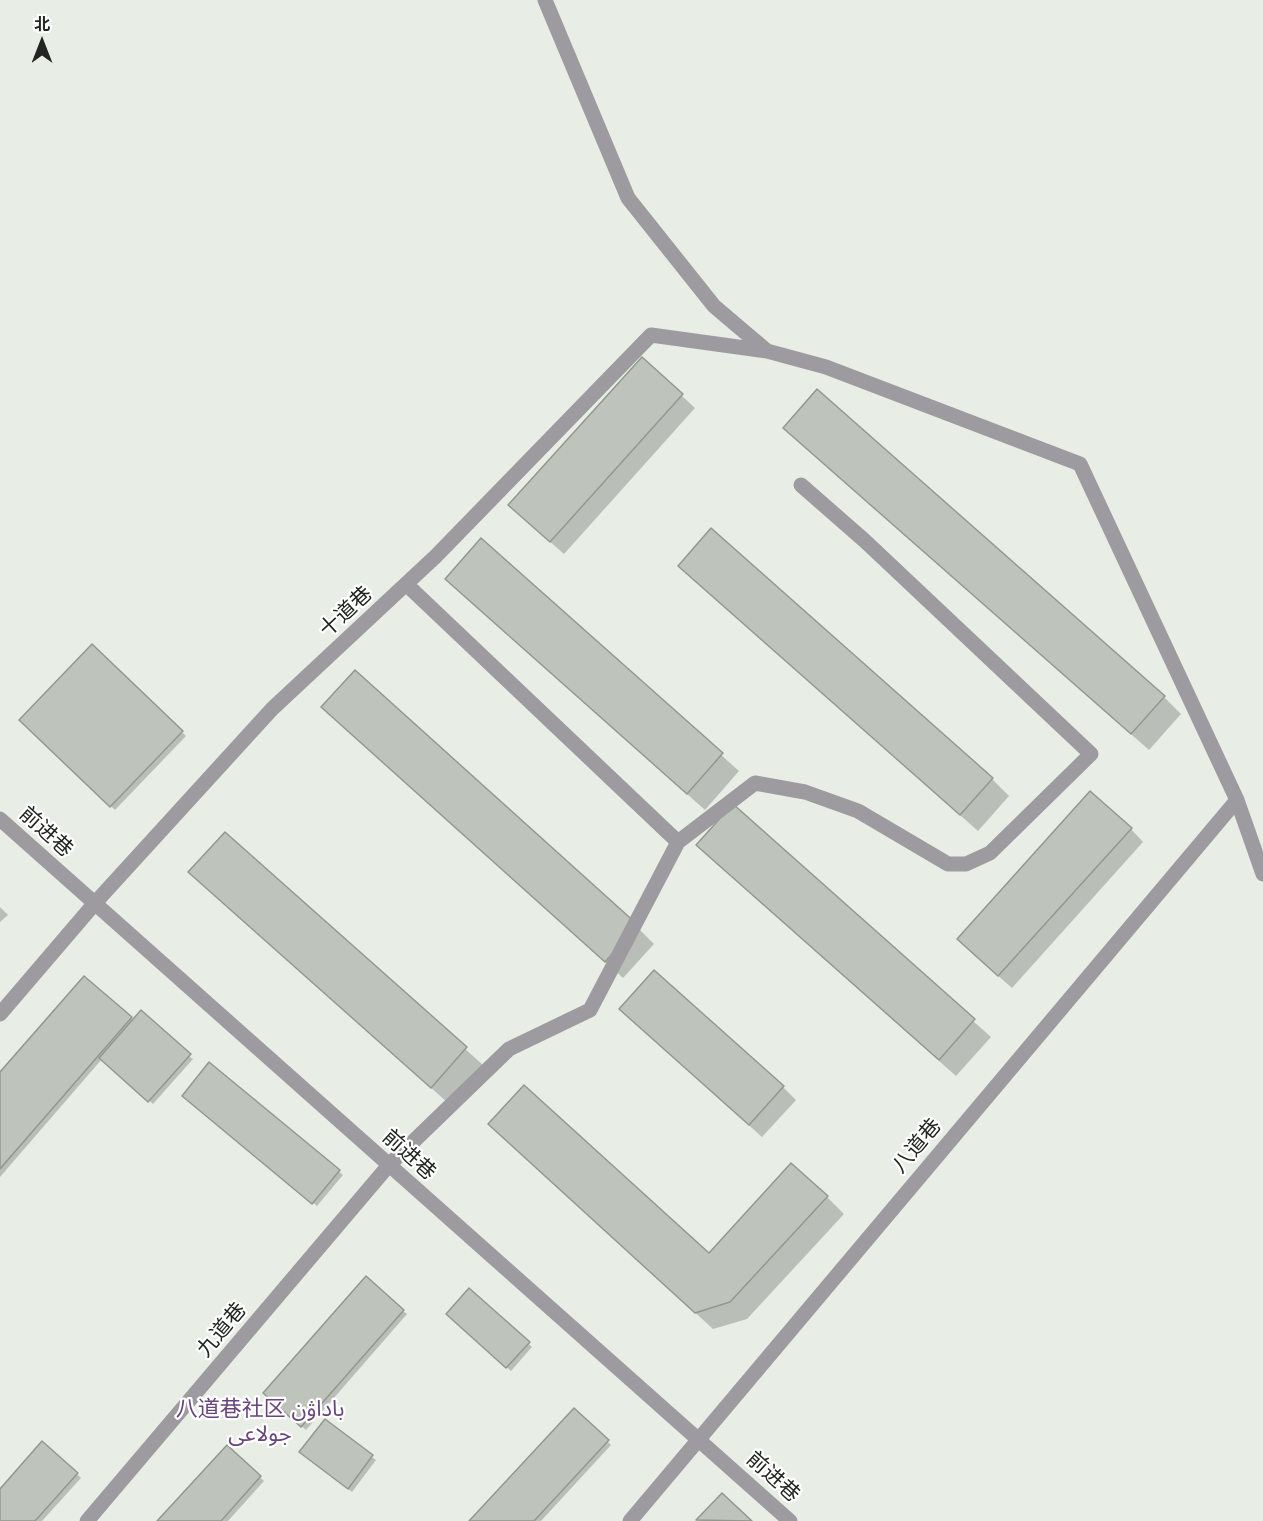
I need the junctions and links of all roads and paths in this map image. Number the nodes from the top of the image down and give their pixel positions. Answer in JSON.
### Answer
{"nodes":[{"id":1,"x":545,"y":0,"type":"edge"},
{"id":2,"x":767,"y":351,"type":"junction"},
{"id":3,"x":801,"y":485,"type":"dead end"},
{"id":4,"x":406,"y":584,"type":"junction"},
{"id":5,"x":1237,"y":800,"type":"junction"},
{"id":6,"x":0,"y":819,"type":"edge"},
{"id":7,"x":678,"y":842,"type":"junction"},
{"id":8,"x":1263,"y":874,"type":"edge"},
{"id":9,"x":94,"y":903,"type":"junction"},
{"id":10,"x":0,"y":1014,"type":"edge"},
{"id":11,"x":389,"y":1165,"type":"junction"},
{"id":12,"x":697,"y":1438,"type":"junction"},
{"id":13,"x":87,"y":1521,"type":"edge"},
{"id":14,"x":630,"y":1521,"type":"edge"},
{"id":15,"x":790,"y":1521,"type":"edge"}],
"edges":[{"from":1,"to":2,"type":"street"},
{"from":2,"to":4,"type":"street","name":"十道巷"},
{"from":2,"to":5,"type":"street"},
{"from":3,"to":7,"type":"street"},
{"from":4,"to":7,"type":"street"},
{"from":4,"to":9,"type":"street","name":"十道巷"},
{"from":5,"to":8,"type":"street"},
{"from":5,"to":12,"type":"street","name":"八道巷"},
{"from":6,"to":9,"type":"street","name":"前进巷"},
{"from":7,"to":11,"type":"street","name":"九道巷"},
{"from":9,"to":10,"type":"street","name":"十道巷"},
{"from":9,"to":11,"type":"street","name":"前进巷"},
{"from":11,"to":12,"type":"street","name":"前进巷"},
{"from":11,"to":13,"type":"street","name":"九道巷"},
{"from":12,"to":14,"type":"street","name":"八道巷"},
{"from":12,"to":15,"type":"street","name":"前进巷"}]}
